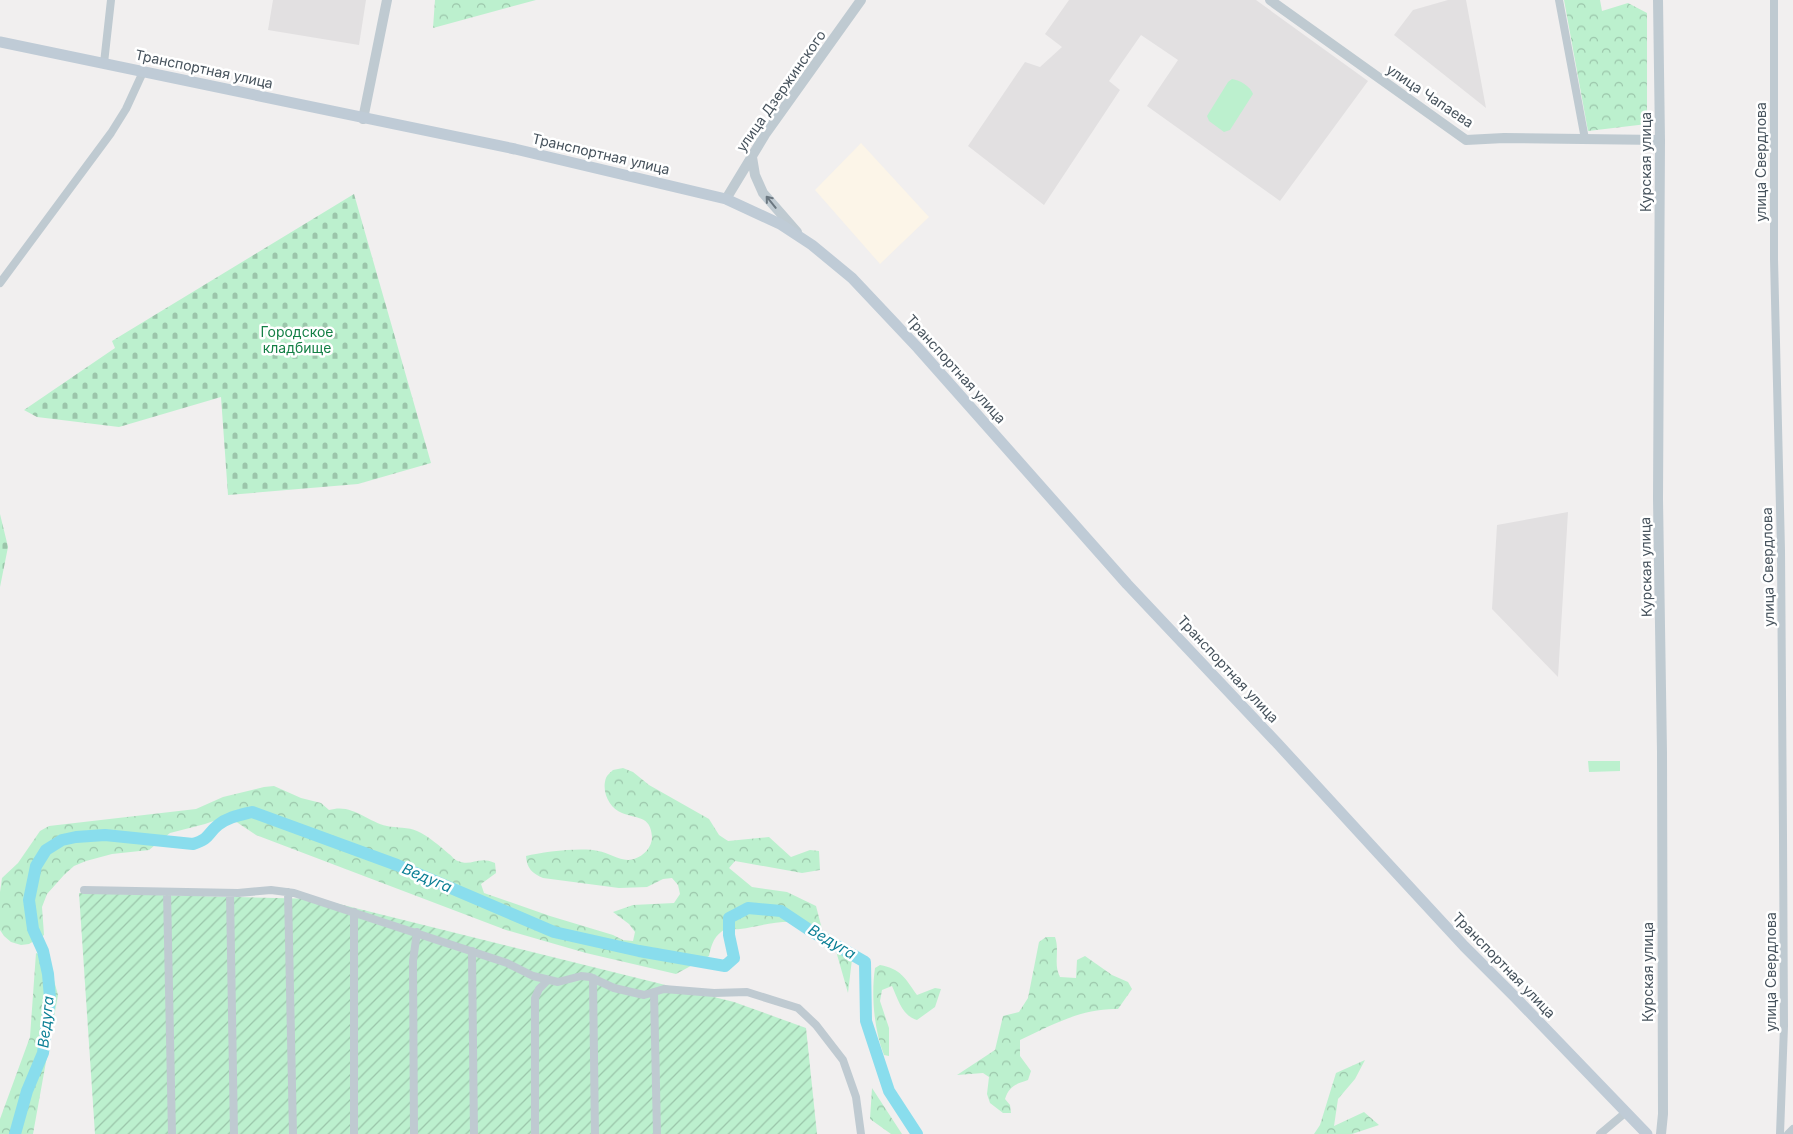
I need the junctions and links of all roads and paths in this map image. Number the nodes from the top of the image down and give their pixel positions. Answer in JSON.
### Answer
{"nodes":[{"id":1,"x":111,"y":0,"type":"edge"},
{"id":2,"x":388,"y":0,"type":"edge"},
{"id":3,"x":862,"y":0,"type":"edge"},
{"id":4,"x":1270,"y":0,"type":"edge"},
{"id":5,"x":1559,"y":0,"type":"edge"},
{"id":6,"x":1658,"y":0,"type":"edge"},
{"id":7,"x":1774,"y":0,"type":"edge"},
{"id":8,"x":0,"y":42,"type":"edge"},
{"id":9,"x":104,"y":63,"type":"junction"},
{"id":10,"x":143,"y":72,"type":"junction"},
{"id":11,"x":364,"y":119,"type":"junction"},
{"id":12,"x":1585,"y":139,"type":"junction"},
{"id":13,"x":1660,"y":140,"type":"junction"},
{"id":14,"x":752,"y":157,"type":"junction"},
{"id":15,"x":726,"y":199,"type":"junction"},
{"id":16,"x":803,"y":239,"type":"junction"},
{"id":17,"x":0,"y":283,"type":"edge"},
{"id":18,"x":84,"y":890,"type":"dead end"},
{"id":19,"x":167,"y":892,"type":"junction"},
{"id":20,"x":288,"y":892,"type":"junction"},
{"id":21,"x":230,"y":893,"type":"junction"},
{"id":22,"x":354,"y":912,"type":"junction"},
{"id":23,"x":417,"y":932,"type":"junction"},
{"id":24,"x":472,"y":951,"type":"junction"},
{"id":25,"x":593,"y":978,"type":"junction"},
{"id":26,"x":548,"y":980,"type":"junction"},
{"id":27,"x":654,"y":992,"type":"junction"},
{"id":28,"x":1626,"y":1113,"type":"junction"},
{"id":29,"x":1793,"y":1129,"type":"edge"},
{"id":30,"x":172,"y":1134,"type":"edge"},
{"id":31,"x":234,"y":1134,"type":"edge"},
{"id":32,"x":294,"y":1134,"type":"edge"},
{"id":33,"x":354,"y":1134,"type":"edge"},
{"id":34,"x":414,"y":1134,"type":"edge"},
{"id":35,"x":474,"y":1134,"type":"edge"},
{"id":36,"x":535,"y":1134,"type":"edge"},
{"id":37,"x":595,"y":1134,"type":"edge"},
{"id":38,"x":657,"y":1134,"type":"edge"},
{"id":39,"x":861,"y":1134,"type":"edge"},
{"id":40,"x":1600,"y":1134,"type":"edge"},
{"id":41,"x":1647,"y":1134,"type":"edge"},
{"id":42,"x":1661,"y":1134,"type":"edge"},
{"id":43,"x":1780,"y":1134,"type":"edge"},
{"id":44,"x":1788,"y":1134,"type":"edge"}],
"edges":[{"from":1,"to":9,"type":"street"},
{"from":2,"to":11,"type":"street"},
{"from":3,"to":14,"type":"street","name":"улица Дзержинского"},
{"from":4,"to":12,"type":"street","name":"улица Чапаева"},
{"from":5,"to":12,"type":"street"},
{"from":6,"to":13,"type":"street","name":"Курская улица"},
{"from":7,"to":43,"type":"street","name":"улица Свердлова"},
{"from":8,"to":9,"type":"main road","name":"Транспортная улица"},
{"from":9,"to":10,"type":"main road","name":"Транспортная улица"},
{"from":10,"to":11,"type":"main road","name":"Транспортная улица"},
{"from":10,"to":17,"type":"street"},
{"from":11,"to":15,"type":"main road","name":"Транспортная улица"},
{"from":12,"to":13,"type":"street","name":"улица Чапаева"},
{"from":13,"to":42,"type":"street","name":"Курская улица"},
{"from":14,"to":15,"type":"street","name":"улица Дзержинского"},
{"from":16,"to":14,"type":"street","one_way":true},
{"from":15,"to":16,"type":"main road","name":"Транспортная улица"},
{"from":16,"to":28,"type":"main road","name":"Транспортная улица"},
{"from":18,"to":19,"type":"street"},
{"from":19,"to":21,"type":"street"},
{"from":19,"to":30,"type":"street"},
{"from":20,"to":21,"type":"street"},
{"from":20,"to":22,"type":"street"},
{"from":20,"to":32,"type":"street"},
{"from":21,"to":31,"type":"street"},
{"from":22,"to":23,"type":"street"},
{"from":22,"to":33,"type":"street"},
{"from":23,"to":24,"type":"street"},
{"from":23,"to":34,"type":"street"},
{"from":24,"to":26,"type":"street"},
{"from":24,"to":35,"type":"street"},
{"from":25,"to":26,"type":"street"},
{"from":25,"to":27,"type":"street"},
{"from":25,"to":37,"type":"street"},
{"from":26,"to":36,"type":"street"},
{"from":27,"to":38,"type":"street"},
{"from":27,"to":39,"type":"street"},
{"from":28,"to":40,"type":"street"},
{"from":28,"to":41,"type":"main road","name":"Транспортная улица"},
{"from":29,"to":44,"type":"street"}]}
